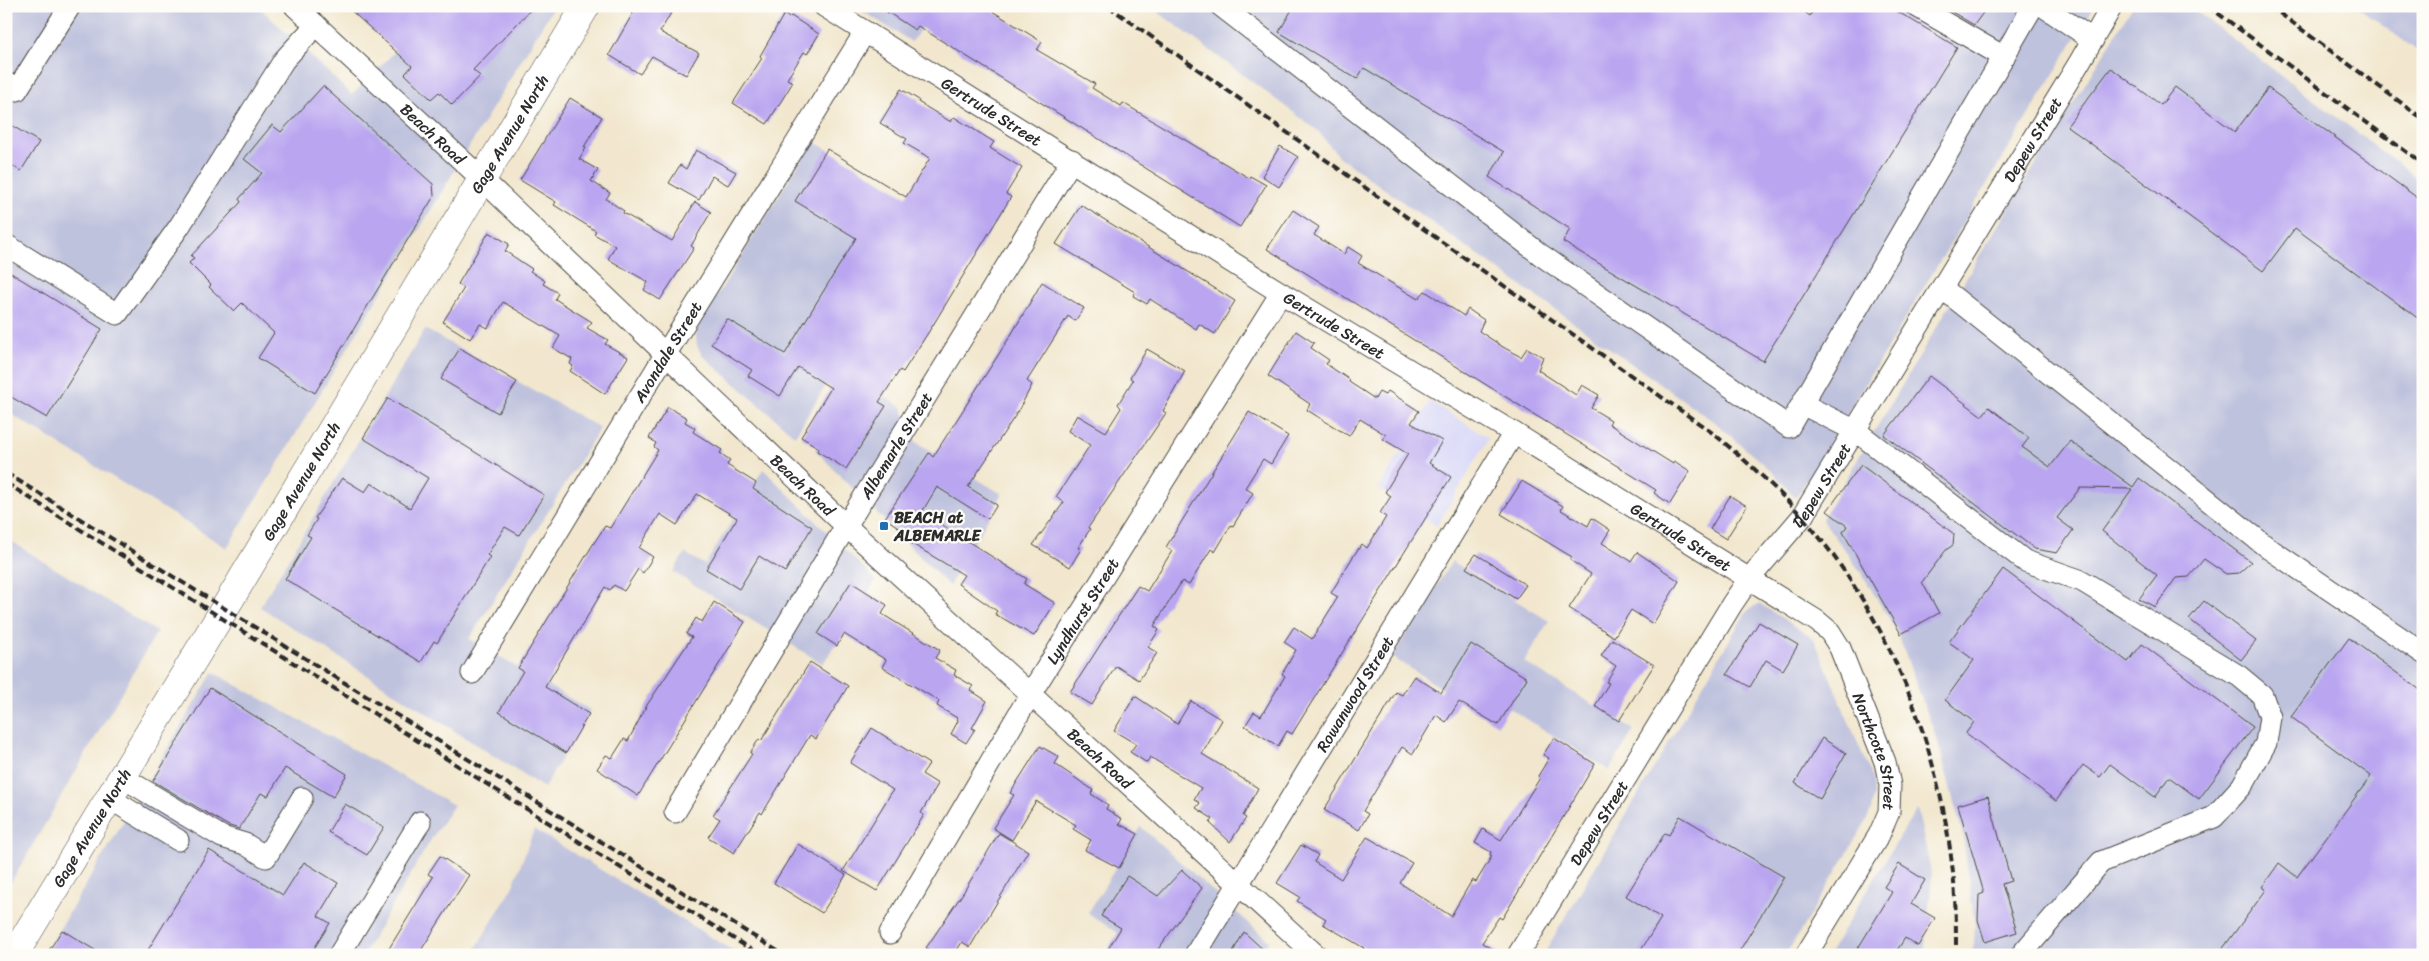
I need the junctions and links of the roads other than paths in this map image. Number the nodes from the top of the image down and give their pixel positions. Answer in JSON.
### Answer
{"nodes":[{"id":1,"x":70,"y":6,"type":"edge"},
{"id":2,"x":295,"y":6,"type":"edge"},
{"id":3,"x":586,"y":6,"type":"edge"},
{"id":4,"x":824,"y":6,"type":"edge"},
{"id":5,"x":1221,"y":6,"type":"edge"},
{"id":6,"x":1916,"y":6,"type":"edge"},
{"id":7,"x":2034,"y":6,"type":"edge"},
{"id":8,"x":2043,"y":6,"type":"edge"},
{"id":9,"x":2112,"y":6,"type":"edge"},
{"id":10,"x":316,"y":25,"type":"junction"},
{"id":11,"x":865,"y":32,"type":"junction"},
{"id":12,"x":2093,"y":40,"type":"junction"},
{"id":13,"x":2004,"y":57,"type":"junction"},
{"id":14,"x":6,"y":83,"type":"edge"},
{"id":15,"x":1072,"y":160,"type":"junction"},
{"id":16,"x":482,"y":179,"type":"junction"},
{"id":17,"x":6,"y":245,"type":"edge"},
{"id":18,"x":1942,"y":288,"type":"junction"},
{"id":19,"x":1281,"y":293,"type":"junction"},
{"id":20,"x":665,"y":355,"type":"junction"},
{"id":21,"x":1802,"y":404,"type":"junction"},
{"id":22,"x":1856,"y":431,"type":"junction"},
{"id":23,"x":1514,"y":433,"type":"junction"},
{"id":24,"x":846,"y":526,"type":"junction"},
{"id":25,"x":1748,"y":579,"type":"junction"},
{"id":26,"x":1840,"y":648,"type":"joint"},
{"id":27,"x":2423,"y":653,"type":"edge"},
{"id":28,"x":472,"y":674,"type":"dead end"},
{"id":29,"x":1031,"y":693,"type":"junction"},
{"id":30,"x":116,"y":788,"type":"junction"},
{"id":31,"x":302,"y":798,"type":"dead end"},
{"id":32,"x":676,"y":812,"type":"dead end"},
{"id":33,"x":420,"y":822,"type":"dead end"},
{"id":34,"x":178,"y":840,"type":"dead end"},
{"id":35,"x":1239,"y":883,"type":"junction"},
{"id":36,"x":890,"y":933,"type":"dead end"},
{"id":37,"x":14,"y":955,"type":"edge"},
{"id":38,"x":339,"y":955,"type":"edge"},
{"id":39,"x":1196,"y":955,"type":"edge"},
{"id":40,"x":1316,"y":955,"type":"edge"},
{"id":41,"x":1518,"y":955,"type":"edge"},
{"id":42,"x":1806,"y":955,"type":"edge"},
{"id":43,"x":2021,"y":955,"type":"edge"}],
"edges":[{"from":1,"to":14,"type":"street"},
{"from":2,"to":10,"type":"street","name":"Beach Road"},
{"from":3,"to":16,"type":"main road","name":"Gage Avenue North"},
{"from":4,"to":11,"type":"street","name":"Gertrude Street"},
{"from":5,"to":21,"type":"street"},
{"from":6,"to":13,"type":"street"},
{"from":7,"to":13,"type":"street"},
{"from":8,"to":12,"type":"street"},
{"from":9,"to":12,"type":"street","name":"Depew Street"},
{"from":10,"to":16,"type":"street","name":"Beach Road"},
{"from":10,"to":17,"type":"street"},
{"from":11,"to":15,"type":"street","name":"Gertrude Street"},
{"from":11,"to":20,"type":"street","name":"Avondale Street"},
{"from":12,"to":18,"type":"street","name":"Depew Street"},
{"from":13,"to":21,"type":"street"},
{"from":15,"to":19,"type":"street","name":"Gertrude Street"},
{"from":15,"to":24,"type":"street","name":"Albemarle Street"},
{"from":16,"to":20,"type":"street","name":"Beach Road"},
{"from":16,"to":30,"type":"main road","name":"Gage Avenue North"},
{"from":18,"to":22,"type":"street","name":"Depew Street"},
{"from":18,"to":27,"type":"street"},
{"from":19,"to":23,"type":"street","name":"Gertrude Street"},
{"from":19,"to":29,"type":"street","name":"Lyndhurst Street"},
{"from":20,"to":24,"type":"street","name":"Beach Road"},
{"from":20,"to":28,"type":"street","name":"Avondale Street"},
{"from":21,"to":22,"type":"street"},
{"from":22,"to":25,"type":"street","name":"Depew Street"},
{"from":22,"to":43,"type":"street"},
{"from":23,"to":25,"type":"street","name":"Gertrude Street"},
{"from":23,"to":35,"type":"street","name":"Rowanwood Street"},
{"from":24,"to":29,"type":"street","name":"Beach Road"},
{"from":24,"to":32,"type":"street","name":"Albemarle Street"},
{"from":25,"to":26,"type":"street","name":"Gertrude Street"},
{"from":25,"to":41,"type":"street","name":"Depew Street"},
{"from":26,"to":42,"type":"street","name":"Northcote Street"},
{"from":29,"to":35,"type":"street","name":"Beach Road"},
{"from":29,"to":36,"type":"street","name":"Lyndhurst Street"},
{"from":30,"to":31,"type":"street"},
{"from":30,"to":34,"type":"street"},
{"from":30,"to":37,"type":"main road","name":"Gage Avenue North"},
{"from":33,"to":38,"type":"street"},
{"from":35,"to":39,"type":"street","name":"Rowanwood Street"},
{"from":35,"to":40,"type":"street","name":"Beach Road"}]}
